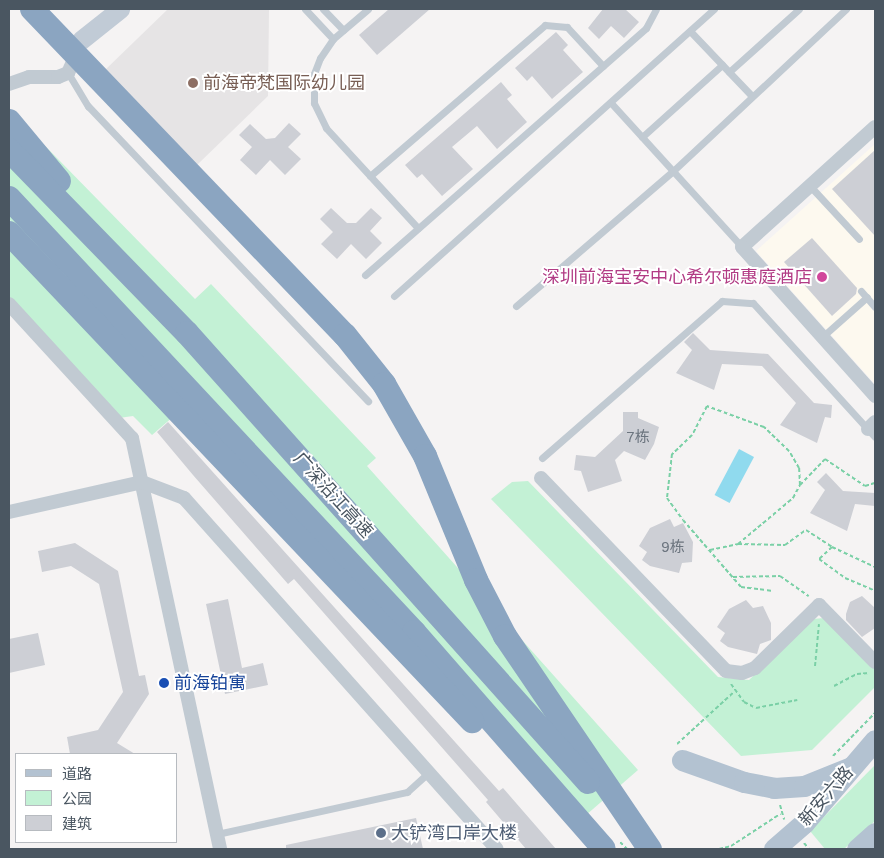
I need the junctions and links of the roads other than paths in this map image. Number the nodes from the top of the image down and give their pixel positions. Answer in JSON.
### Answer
{"nodes":[{"id":1,"x":32,"y":9,"type":"edge"},
{"id":2,"x":100,"y":9,"type":"edge"},
{"id":3,"x":120,"y":9,"type":"edge"},
{"id":4,"x":305,"y":9,"type":"edge"},
{"id":5,"x":323,"y":9,"type":"edge"},
{"id":6,"x":368,"y":9,"type":"edge"},
{"id":7,"x":656,"y":9,"type":"edge"},
{"id":8,"x":714,"y":9,"type":"edge"},
{"id":9,"x":799,"y":9,"type":"edge"},
{"id":10,"x":846,"y":9,"type":"edge"},
{"id":11,"x":343,"y":30,"type":"junction"},
{"id":12,"x":690,"y":32,"type":"junction"},
{"id":13,"x":333,"y":39,"type":"junction"},
{"id":14,"x":81,"y":40,"type":"junction"},
{"id":15,"x":722,"y":65,"type":"junction"},
{"id":16,"x":603,"y":66,"type":"junction"},
{"id":17,"x":729,"y":72,"type":"junction"},
{"id":18,"x":68,"y":73,"type":"junction"},
{"id":19,"x":9,"y":84,"type":"edge"},
{"id":20,"x":750,"y":94,"type":"junction"},
{"id":21,"x":612,"y":104,"type":"junction"},
{"id":22,"x":9,"y":121,"type":"edge"},
{"id":23,"x":875,"y":127,"type":"edge"},
{"id":24,"x":642,"y":137,"type":"junction"},
{"id":25,"x":9,"y":150,"type":"edge"},
{"id":26,"x":673,"y":171,"type":"junction"},
{"id":27,"x":370,"y":176,"type":"junction"},
{"id":28,"x":810,"y":186,"type":"junction"},
{"id":29,"x":9,"y":198,"type":"edge"},
{"id":30,"x":418,"y":228,"type":"junction"},
{"id":31,"x":9,"y":233,"type":"edge"},
{"id":32,"x":859,"y":239,"type":"dead end"},
{"id":33,"x":742,"y":247,"type":"junction"},
{"id":34,"x":365,"y":274,"type":"dead end"},
{"id":35,"x":861,"y":291,"type":"dead end"},
{"id":36,"x":394,"y":296,"type":"dead end"},
{"id":37,"x":867,"y":297,"type":"junction"},
{"id":38,"x":9,"y":304,"type":"edge"},
{"id":39,"x":516,"y":306,"type":"dead end"},
{"id":40,"x":875,"y":307,"type":"edge"},
{"id":41,"x":187,"y":333,"type":"junction"},
{"id":42,"x":822,"y":337,"type":"junction"},
{"id":43,"x":875,"y":396,"type":"edge"},
{"id":44,"x":368,"y":401,"type":"dead end"},
{"id":45,"x":873,"y":429,"type":"edge"},
{"id":46,"x":542,"y":458,"type":"dead end"},
{"id":47,"x":541,"y":478,"type":"dead end"},
{"id":48,"x":142,"y":482,"type":"junction"},
{"id":49,"x":9,"y":512,"type":"edge"},
{"id":50,"x":875,"y":662,"type":"edge"},
{"id":51,"x":875,"y":740,"type":"edge"},
{"id":52,"x":677,"y":754,"type":"road end"},
{"id":53,"x":851,"y":767,"type":"junction"},
{"id":54,"x":429,"y":772,"type":"junction"},
{"id":55,"x":875,"y":833,"type":"edge"},
{"id":56,"x":217,"y":834,"type":"junction"},
{"id":57,"x":779,"y":848,"type":"edge"},
{"id":58,"x":220,"y":849,"type":"edge"},
{"id":59,"x":496,"y":849,"type":"edge"},
{"id":60,"x":600,"y":849,"type":"edge"},
{"id":61,"x":604,"y":849,"type":"edge"},
{"id":62,"x":648,"y":849,"type":"edge"},
{"id":63,"x":857,"y":849,"type":"edge"}],
"edges":[{"from":1,"to":62,"type":"highway"},
{"from":2,"to":14,"type":"main road"},
{"from":3,"to":14,"type":"main road"},
{"from":4,"to":13,"type":"lane"},
{"from":5,"to":11,"type":"lane"},
{"from":6,"to":11,"type":"lane"},
{"from":7,"to":16,"type":"lane"},
{"from":8,"to":12,"type":"lane"},
{"from":9,"to":17,"type":"lane"},
{"from":10,"to":20,"type":"lane"},
{"from":11,"to":13,"type":"lane"},
{"from":12,"to":15,"type":"lane"},
{"from":12,"to":21,"type":"lane"},
{"from":13,"to":27,"type":"lane"},
{"from":14,"to":18,"type":"street"},
{"from":15,"to":17,"type":"lane"},
{"from":15,"to":24,"type":"lane"},
{"from":16,"to":27,"type":"lane"},
{"from":16,"to":30,"type":"lane"},
{"from":17,"to":20,"type":"lane"},
{"from":18,"to":19,"type":"street"},
{"from":18,"to":44,"type":"lane"},
{"from":20,"to":26,"type":"lane"},
{"from":21,"to":24,"type":"lane"},
{"from":21,"to":36,"type":"lane"},
{"from":22,"to":41,"type":"highway"},
{"from":23,"to":28,"type":"street"},
{"from":24,"to":26,"type":"lane"},
{"from":25,"to":41,"type":"highway","name":"广深沿江高速"},
{"from":26,"to":33,"type":"lane"},
{"from":26,"to":39,"type":"lane"},
{"from":27,"to":30,"type":"lane"},
{"from":28,"to":32,"type":"lane"},
{"from":28,"to":33,"type":"street"},
{"from":29,"to":61,"type":"highway","name":"广深沿江高速"},
{"from":30,"to":34,"type":"lane"},
{"from":31,"to":60,"type":"highway"},
{"from":33,"to":42,"type":"street"},
{"from":35,"to":37,"type":"lane"},
{"from":37,"to":40,"type":"lane"},
{"from":37,"to":42,"type":"lane"},
{"from":38,"to":48,"type":"street"},
{"from":41,"to":62,"type":"highway","name":"广深沿江高速"},
{"from":42,"to":43,"type":"street"},
{"from":45,"to":46,"type":"lane"},
{"from":47,"to":50,"type":"street"},
{"from":48,"to":49,"type":"street"},
{"from":48,"to":54,"type":"street"},
{"from":48,"to":56,"type":"street"},
{"from":51,"to":53,"type":"main road","name":"新安六路"},
{"from":52,"to":53,"type":"main road"},
{"from":53,"to":57,"type":"main road","name":"新安六路"},
{"from":54,"to":56,"type":"lane"},
{"from":54,"to":59,"type":"street"},
{"from":55,"to":63,"type":"main road"},
{"from":56,"to":58,"type":"street"}]}
